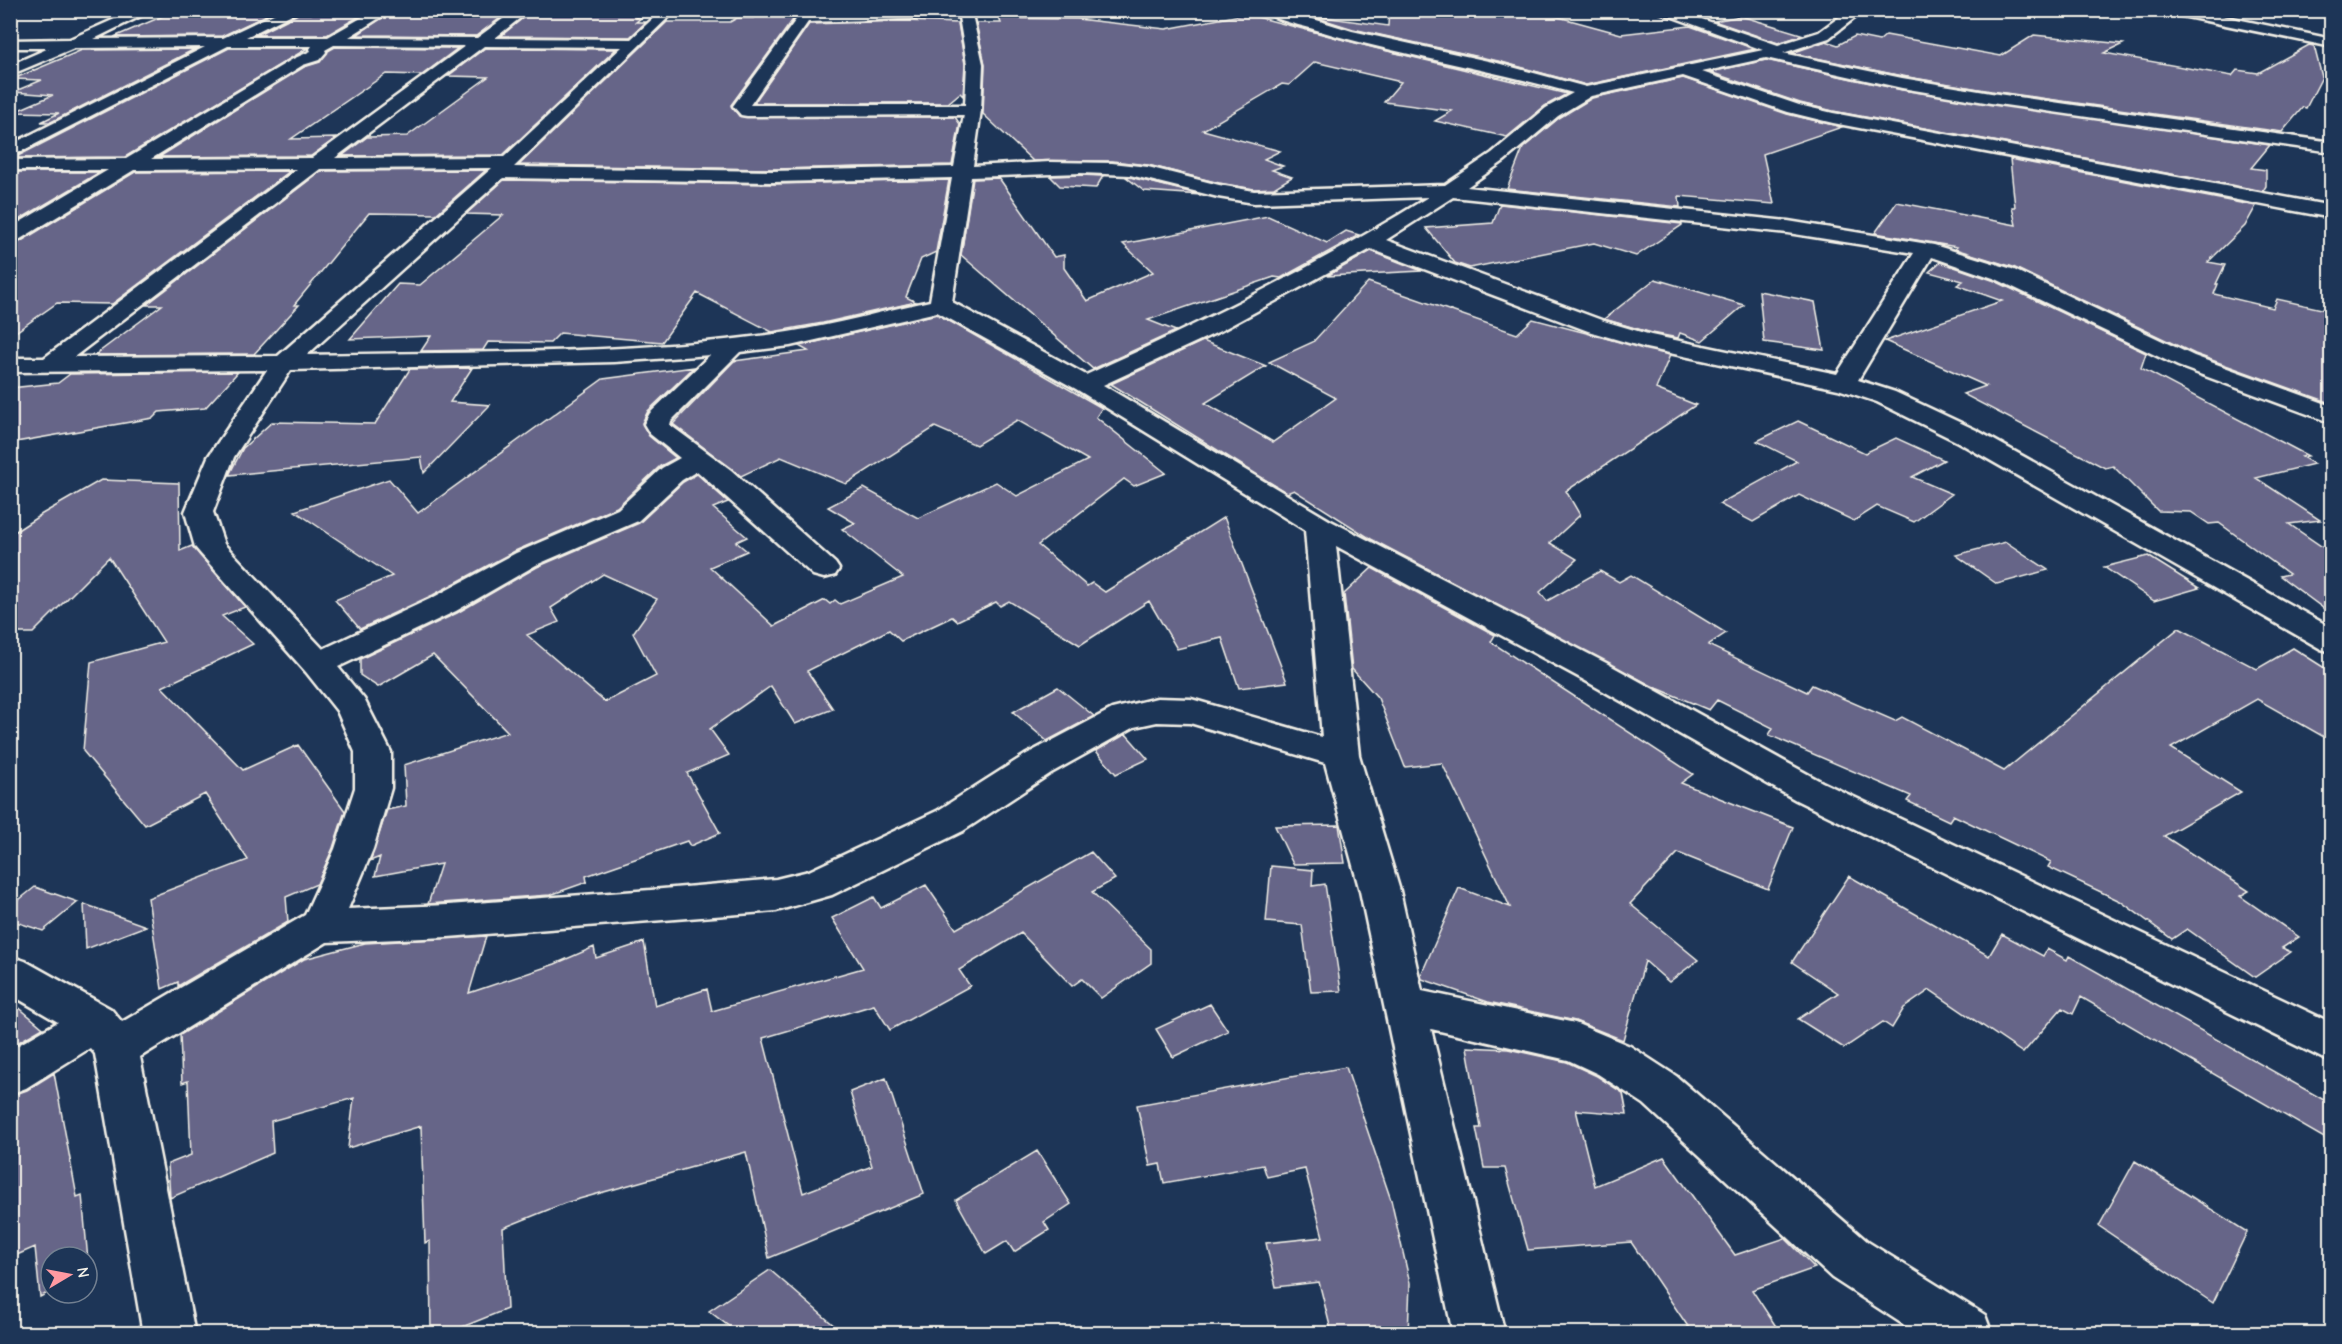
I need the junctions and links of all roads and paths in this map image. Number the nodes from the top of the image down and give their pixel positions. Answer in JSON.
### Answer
{"nodes":[{"id":1,"x":147,"y":10,"type":"edge"},
{"id":2,"x":294,"y":10,"type":"edge"},
{"id":3,"x":386,"y":10,"type":"edge"},
{"id":4,"x":524,"y":10,"type":"edge"},
{"id":5,"x":670,"y":10,"type":"edge"},
{"id":6,"x":1270,"y":10,"type":"edge"},
{"id":7,"x":1660,"y":10,"type":"edge"},
{"id":8,"x":1859,"y":10,"type":"edge"},
{"id":9,"x":2172,"y":10,"type":"edge"},
{"id":10,"x":964,"y":12,"type":"edge"},
{"id":11,"x":807,"y":14,"type":"edge"},
{"id":12,"x":331,"y":41,"type":"junction"},
{"id":13,"x":225,"y":42,"type":"junction"},
{"id":14,"x":480,"y":43,"type":"junction"},
{"id":15,"x":635,"y":43,"type":"junction"},
{"id":16,"x":2331,"y":43,"type":"edge"},
{"id":17,"x":10,"y":44,"type":"edge"},
{"id":18,"x":70,"y":45,"type":"junction"},
{"id":19,"x":1772,"y":52,"type":"junction"},
{"id":20,"x":10,"y":71,"type":"edge"},
{"id":21,"x":1683,"y":71,"type":"junction"},
{"id":22,"x":1586,"y":92,"type":"junction"},
{"id":23,"x":973,"y":110,"type":"junction"},
{"id":24,"x":2331,"y":147,"type":"edge"},
{"id":25,"x":10,"y":152,"type":"edge"},
{"id":26,"x":133,"y":163,"type":"junction"},
{"id":27,"x":316,"y":163,"type":"junction"},
{"id":28,"x":10,"y":165,"type":"edge"},
{"id":29,"x":503,"y":167,"type":"junction"},
{"id":30,"x":963,"y":173,"type":"junction"},
{"id":31,"x":1450,"y":191,"type":"junction"},
{"id":32,"x":2331,"y":212,"type":"edge"},
{"id":33,"x":10,"y":237,"type":"edge"},
{"id":34,"x":1370,"y":241,"type":"junction"},
{"id":35,"x":1928,"y":249,"type":"junction"},
{"id":36,"x":940,"y":305,"type":"junction"},
{"id":37,"x":733,"y":346,"type":"junction"},
{"id":38,"x":284,"y":363,"type":"junction"},
{"id":39,"x":10,"y":365,"type":"edge"},
{"id":40,"x":49,"y":365,"type":"junction"},
{"id":41,"x":1844,"y":382,"type":"junction"},
{"id":42,"x":1085,"y":384,"type":"junction"},
{"id":43,"x":2331,"y":415,"type":"edge"},
{"id":44,"x":698,"y":459,"type":"junction"},
{"id":45,"x":1319,"y":526,"type":"junction"},
{"id":46,"x":824,"y":569,"type":"dead end"},
{"id":47,"x":2331,"y":642,"type":"edge"},
{"id":48,"x":318,"y":664,"type":"junction"},
{"id":49,"x":1341,"y":755,"type":"junction"},
{"id":50,"x":320,"y":926,"type":"junction"},
{"id":51,"x":10,"y":973,"type":"edge"},
{"id":52,"x":1404,"y":1005,"type":"junction"},
{"id":53,"x":106,"y":1035,"type":"junction"},
{"id":54,"x":2331,"y":1044,"type":"edge"},
{"id":55,"x":10,"y":1074,"type":"edge"},
{"id":56,"x":169,"y":1334,"type":"edge"},
{"id":57,"x":1479,"y":1334,"type":"edge"},
{"id":58,"x":1966,"y":1334,"type":"edge"}],
"edges":[{"from":1,"to":18,"type":"street"},
{"from":2,"to":13,"type":"street"},
{"from":3,"to":12,"type":"street"},
{"from":4,"to":14,"type":"street"},
{"from":5,"to":15,"type":"street"},
{"from":6,"to":22,"type":"street"},
{"from":7,"to":19,"type":"street"},
{"from":8,"to":19,"type":"street"},
{"from":9,"to":16,"type":"street"},
{"from":10,"to":11,"type":"street"},
{"from":10,"to":23,"type":"street"},
{"from":11,"to":23,"type":"street"},
{"from":12,"to":13,"type":"street"},
{"from":12,"to":14,"type":"street"},
{"from":12,"to":26,"type":"street"},
{"from":13,"to":18,"type":"street"},
{"from":13,"to":25,"type":"street"},
{"from":14,"to":15,"type":"street"},
{"from":14,"to":27,"type":"street"},
{"from":15,"to":29,"type":"street"},
{"from":17,"to":18,"type":"street"},
{"from":18,"to":20,"type":"street"},
{"from":19,"to":21,"type":"street"},
{"from":19,"to":24,"type":"street"},
{"from":21,"to":22,"type":"street"},
{"from":21,"to":32,"type":"street"},
{"from":22,"to":31,"type":"street"},
{"from":23,"to":30,"type":"street"},
{"from":26,"to":27,"type":"street"},
{"from":26,"to":28,"type":"street"},
{"from":26,"to":33,"type":"street"},
{"from":27,"to":29,"type":"street"},
{"from":27,"to":40,"type":"street"},
{"from":29,"to":30,"type":"street"},
{"from":29,"to":38,"type":"street"},
{"from":30,"to":31,"type":"street"},
{"from":30,"to":36,"type":"street"},
{"from":31,"to":34,"type":"street"},
{"from":31,"to":35,"type":"street"},
{"from":34,"to":41,"type":"street"},
{"from":34,"to":42,"type":"street"},
{"from":35,"to":41,"type":"street"},
{"from":35,"to":43,"type":"street"},
{"from":36,"to":37,"type":"street"},
{"from":36,"to":42,"type":"street"},
{"from":37,"to":38,"type":"street"},
{"from":37,"to":44,"type":"street"},
{"from":38,"to":40,"type":"street"},
{"from":38,"to":48,"type":"street"},
{"from":39,"to":40,"type":"street"},
{"from":41,"to":47,"type":"street"},
{"from":42,"to":45,"type":"street"},
{"from":44,"to":46,"type":"street"},
{"from":44,"to":48,"type":"street"},
{"from":45,"to":49,"type":"street"},
{"from":45,"to":54,"type":"street"},
{"from":48,"to":50,"type":"street"},
{"from":49,"to":50,"type":"street"},
{"from":49,"to":52,"type":"street"},
{"from":50,"to":53,"type":"street"},
{"from":51,"to":53,"type":"street"},
{"from":52,"to":57,"type":"street"},
{"from":52,"to":58,"type":"street"},
{"from":53,"to":55,"type":"street"},
{"from":53,"to":56,"type":"street"}]}
